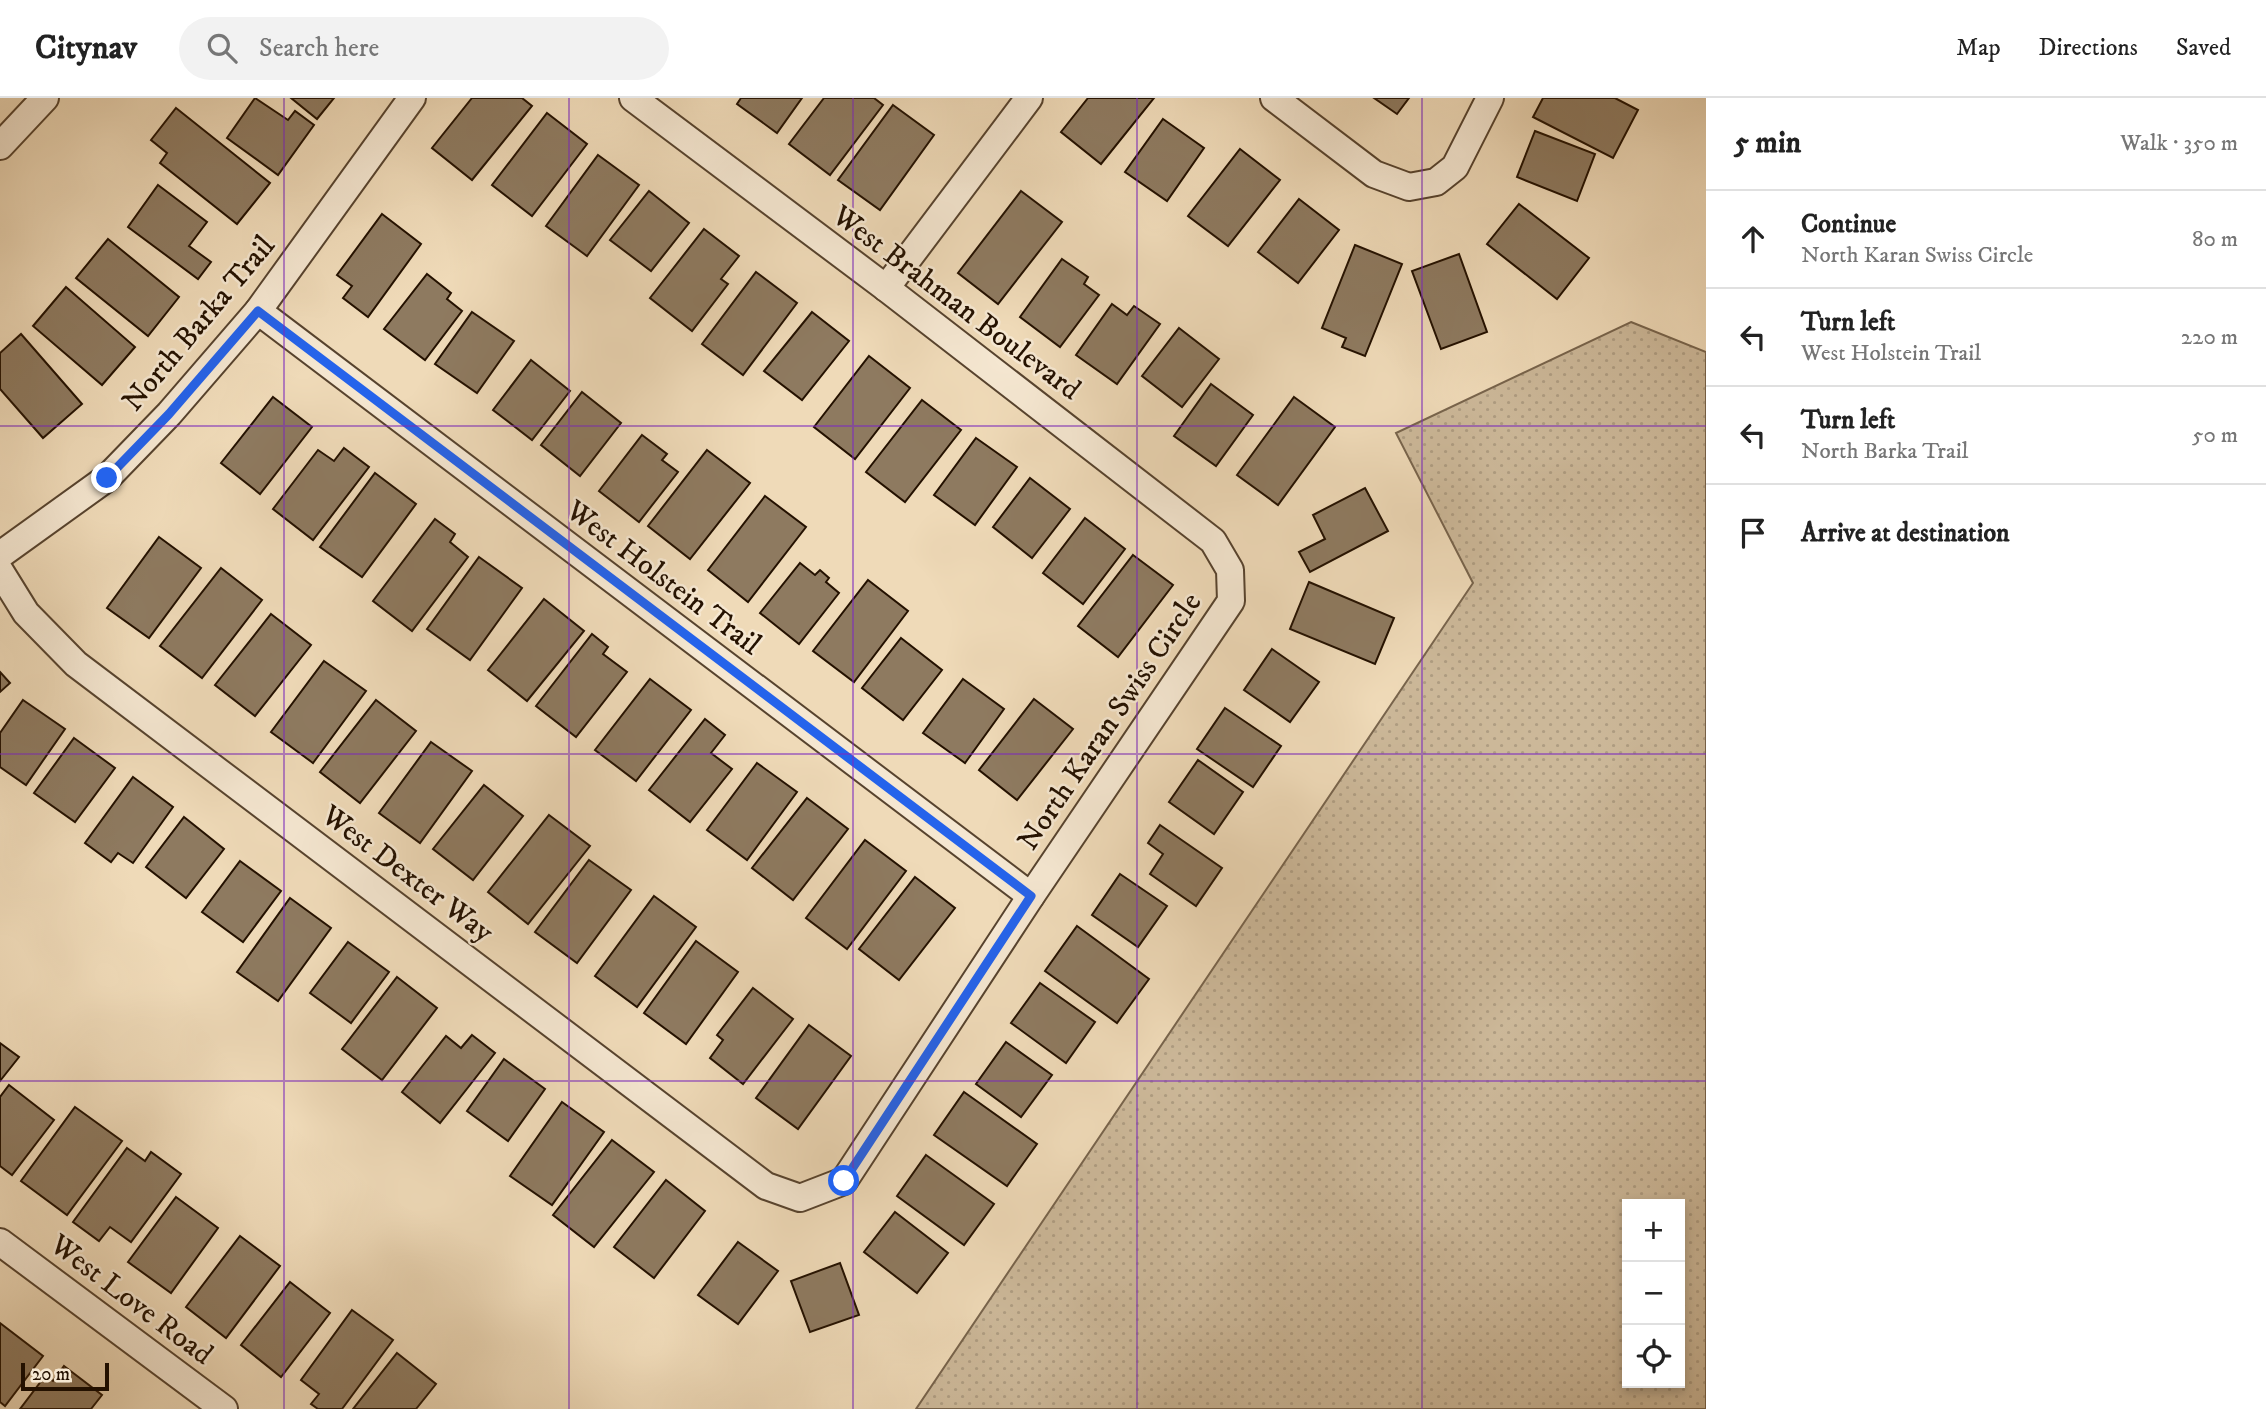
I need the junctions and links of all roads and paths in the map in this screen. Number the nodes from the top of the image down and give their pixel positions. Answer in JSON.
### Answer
{"nodes":[{"id":1,"x":45,"y":98,"type":"edge"},
{"id":2,"x":412,"y":98,"type":"edge"},
{"id":3,"x":633,"y":98,"type":"edge"},
{"id":4,"x":1029,"y":98,"type":"edge"},
{"id":5,"x":1274,"y":98,"type":"edge"},
{"id":6,"x":1490,"y":98,"type":"edge"},
{"id":7,"x":0,"y":145,"type":"edge"},
{"id":8,"x":886,"y":288,"type":"junction"},
{"id":9,"x":258,"y":311,"type":"junction"},
{"id":10,"x":0,"y":555,"type":"edge"},
{"id":11,"x":1230,"y":570,"type":"joint"},
{"id":12,"x":0,"y":571,"type":"edge"},
{"id":13,"x":1031,"y":896,"type":"junction"},
{"id":14,"x":800,"y":1198,"type":"joint"},
{"id":15,"x":0,"y":1242,"type":"edge"},
{"id":16,"x":224,"y":1409,"type":"edge"}],
"edges":[{"from":1,"to":7,"type":"street"},
{"from":2,"to":9,"type":"street","name":"North Barka Trail"},
{"from":3,"to":8,"type":"street","name":"West Brahman Boulevard"},
{"from":4,"to":8,"type":"street"},
{"from":5,"to":6,"type":"street"},
{"from":8,"to":11,"type":"street","name":"West Brahman Boulevard"},
{"from":9,"to":10,"type":"street","name":"North Barka Trail"},
{"from":9,"to":13,"type":"street","name":"West Holstein Trail"},
{"from":11,"to":13,"type":"street","name":"North Karan Swiss Circle"},
{"from":12,"to":14,"type":"street","name":"West Dexter Way"},
{"from":13,"to":14,"type":"street","name":"North Karan Swiss Circle"},
{"from":15,"to":16,"type":"street","name":"West Love Road"}]}
